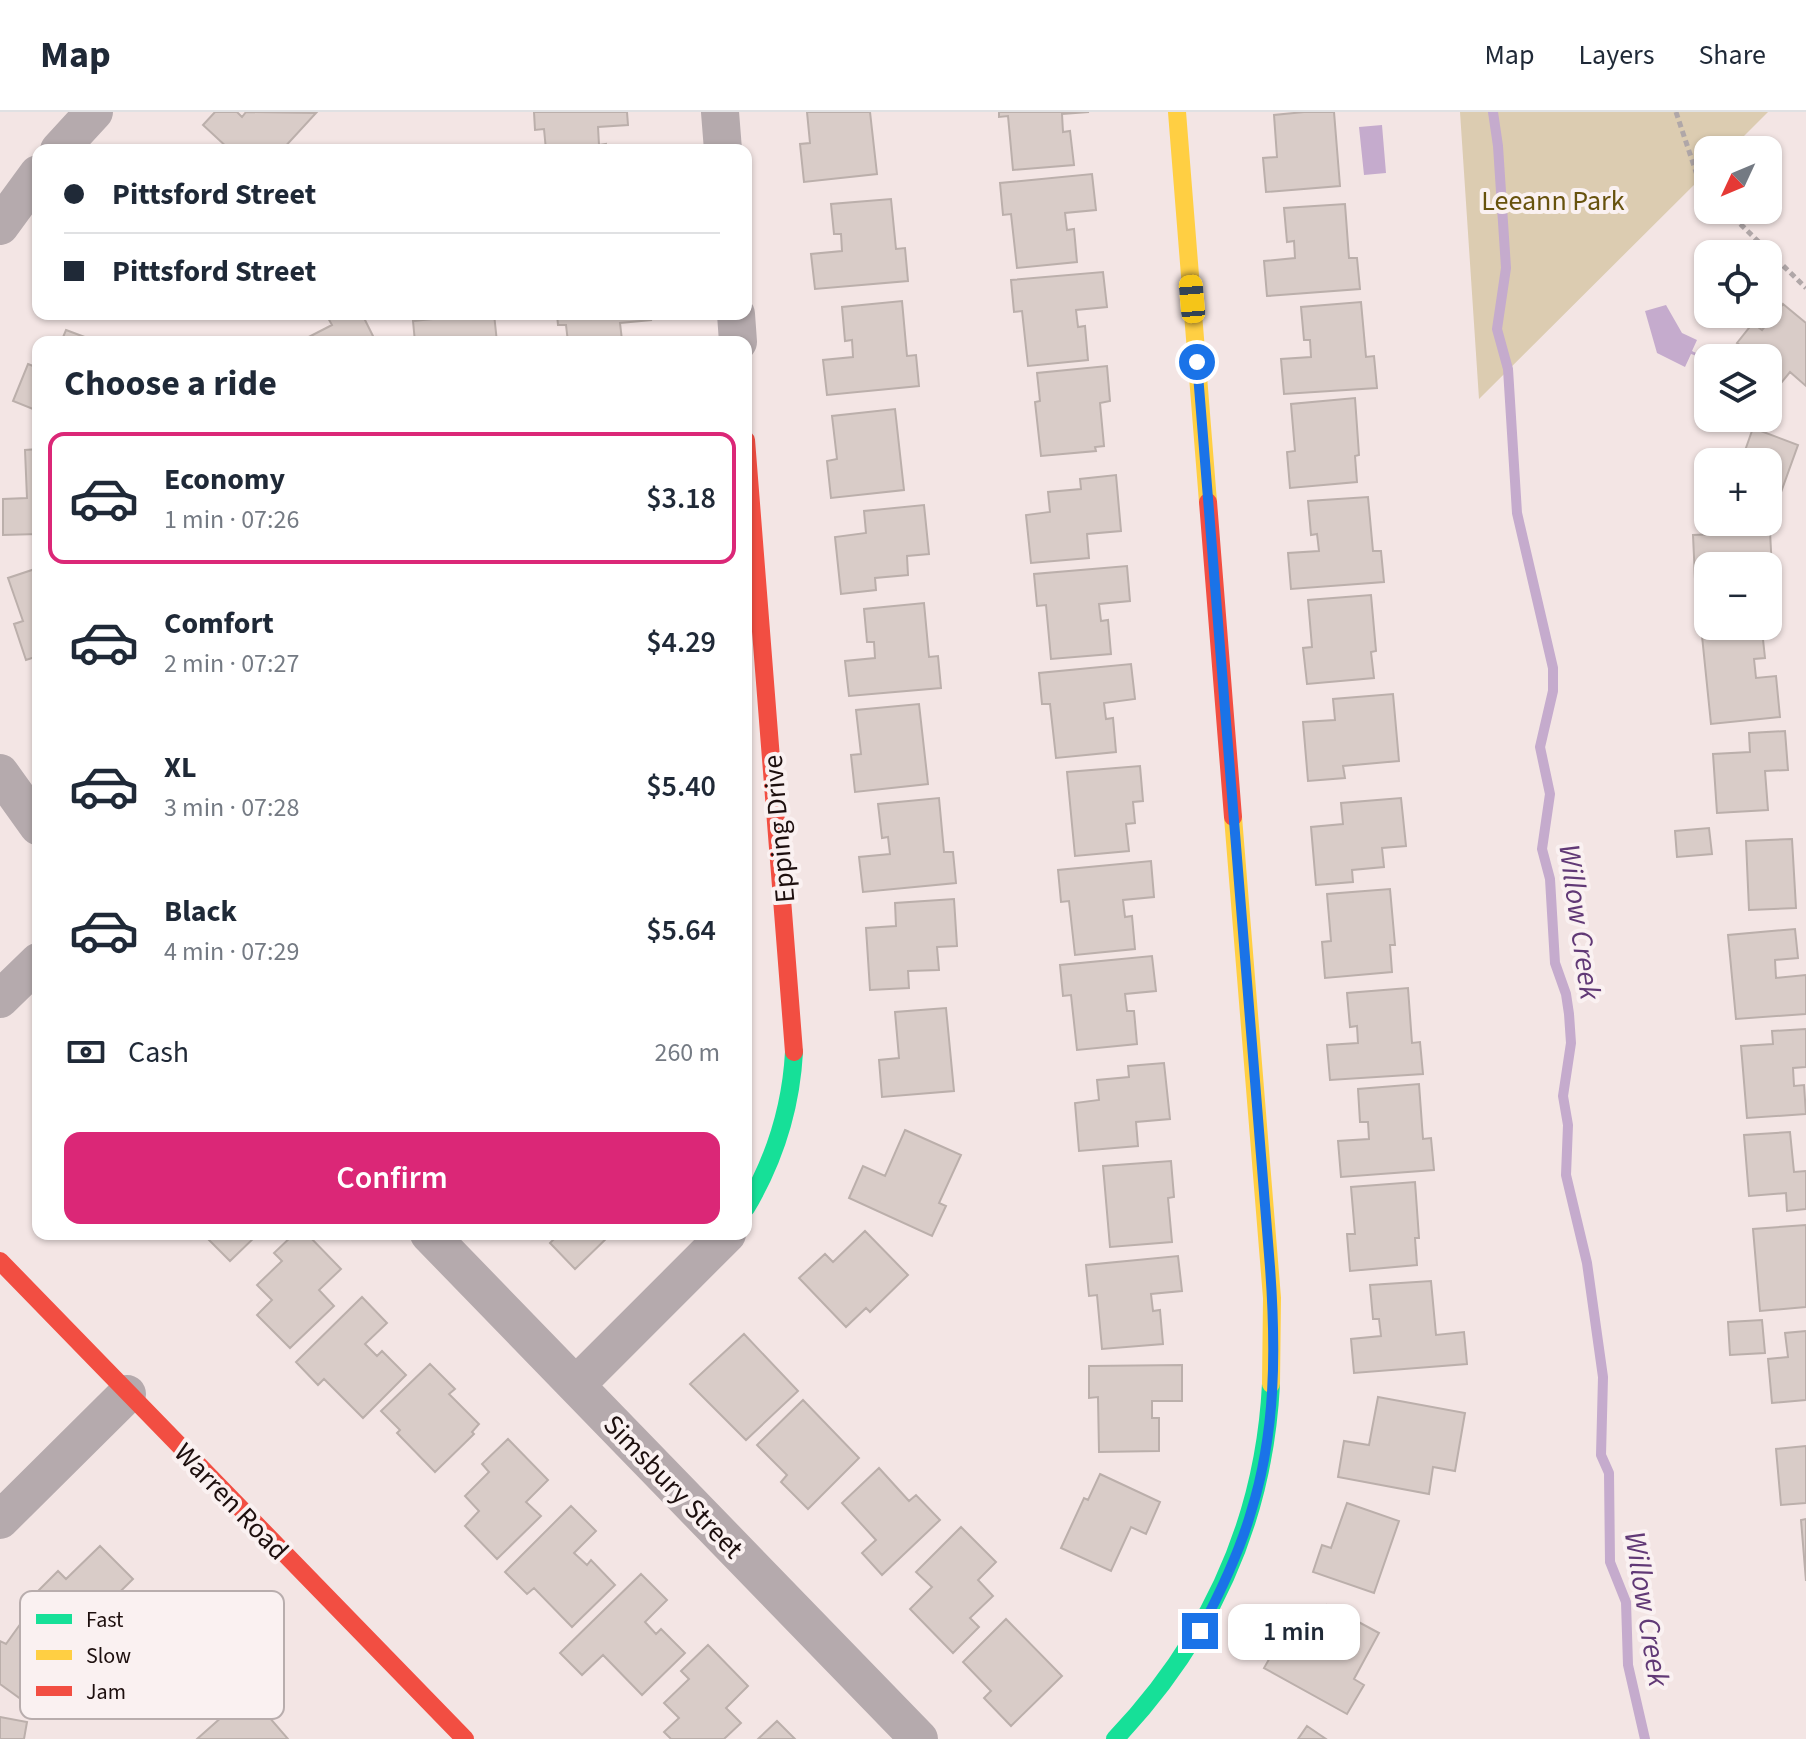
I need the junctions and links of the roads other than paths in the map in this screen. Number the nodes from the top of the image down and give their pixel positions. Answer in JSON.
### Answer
{"nodes":[{"id":1,"x":94,"y":112,"type":"edge"},
{"id":2,"x":720,"y":112,"type":"edge"},
{"id":3,"x":1177,"y":112,"type":"edge"},
{"id":4,"x":65,"y":144,"type":"edge"},
{"id":5,"x":723,"y":144,"type":"edge"},
{"id":6,"x":32,"y":182,"type":"edge"},
{"id":7,"x":0,"y":226,"type":"edge"},
{"id":8,"x":752,"y":558,"type":"edge"},
{"id":9,"x":0,"y":773,"type":"edge"},
{"id":10,"x":32,"y":818,"type":"edge"},
{"id":11,"x":32,"y":968,"type":"edge"},
{"id":12,"x":0,"y":999,"type":"edge"},
{"id":13,"x":752,"y":1198,"type":"edge"},
{"id":14,"x":435,"y":1240,"type":"edge"},
{"id":15,"x":721,"y":1240,"type":"edge"},
{"id":16,"x":0,"y":1261,"type":"edge"},
{"id":17,"x":576,"y":1385,"type":"junction"},
{"id":18,"x":127,"y":1394,"type":"junction"},
{"id":19,"x":0,"y":1520,"type":"edge"},
{"id":20,"x":465,"y":1739,"type":"edge"},
{"id":21,"x":919,"y":1739,"type":"edge"},
{"id":22,"x":1115,"y":1739,"type":"edge"}],
"edges":[{"from":1,"to":4,"type":"street"},
{"from":2,"to":5,"type":"street"},
{"from":3,"to":22,"type":"street"},
{"from":6,"to":7,"type":"street"},
{"from":8,"to":13,"type":"street","name":"Epping Drive"},
{"from":9,"to":10,"type":"street"},
{"from":11,"to":12,"type":"street"},
{"from":14,"to":17,"type":"street","name":"Simsbury Street"},
{"from":15,"to":17,"type":"street"},
{"from":16,"to":18,"type":"street","name":"Warren Road"},
{"from":17,"to":21,"type":"street","name":"Simsbury Street"},
{"from":18,"to":19,"type":"street"},
{"from":18,"to":20,"type":"street","name":"Warren Road"}]}
